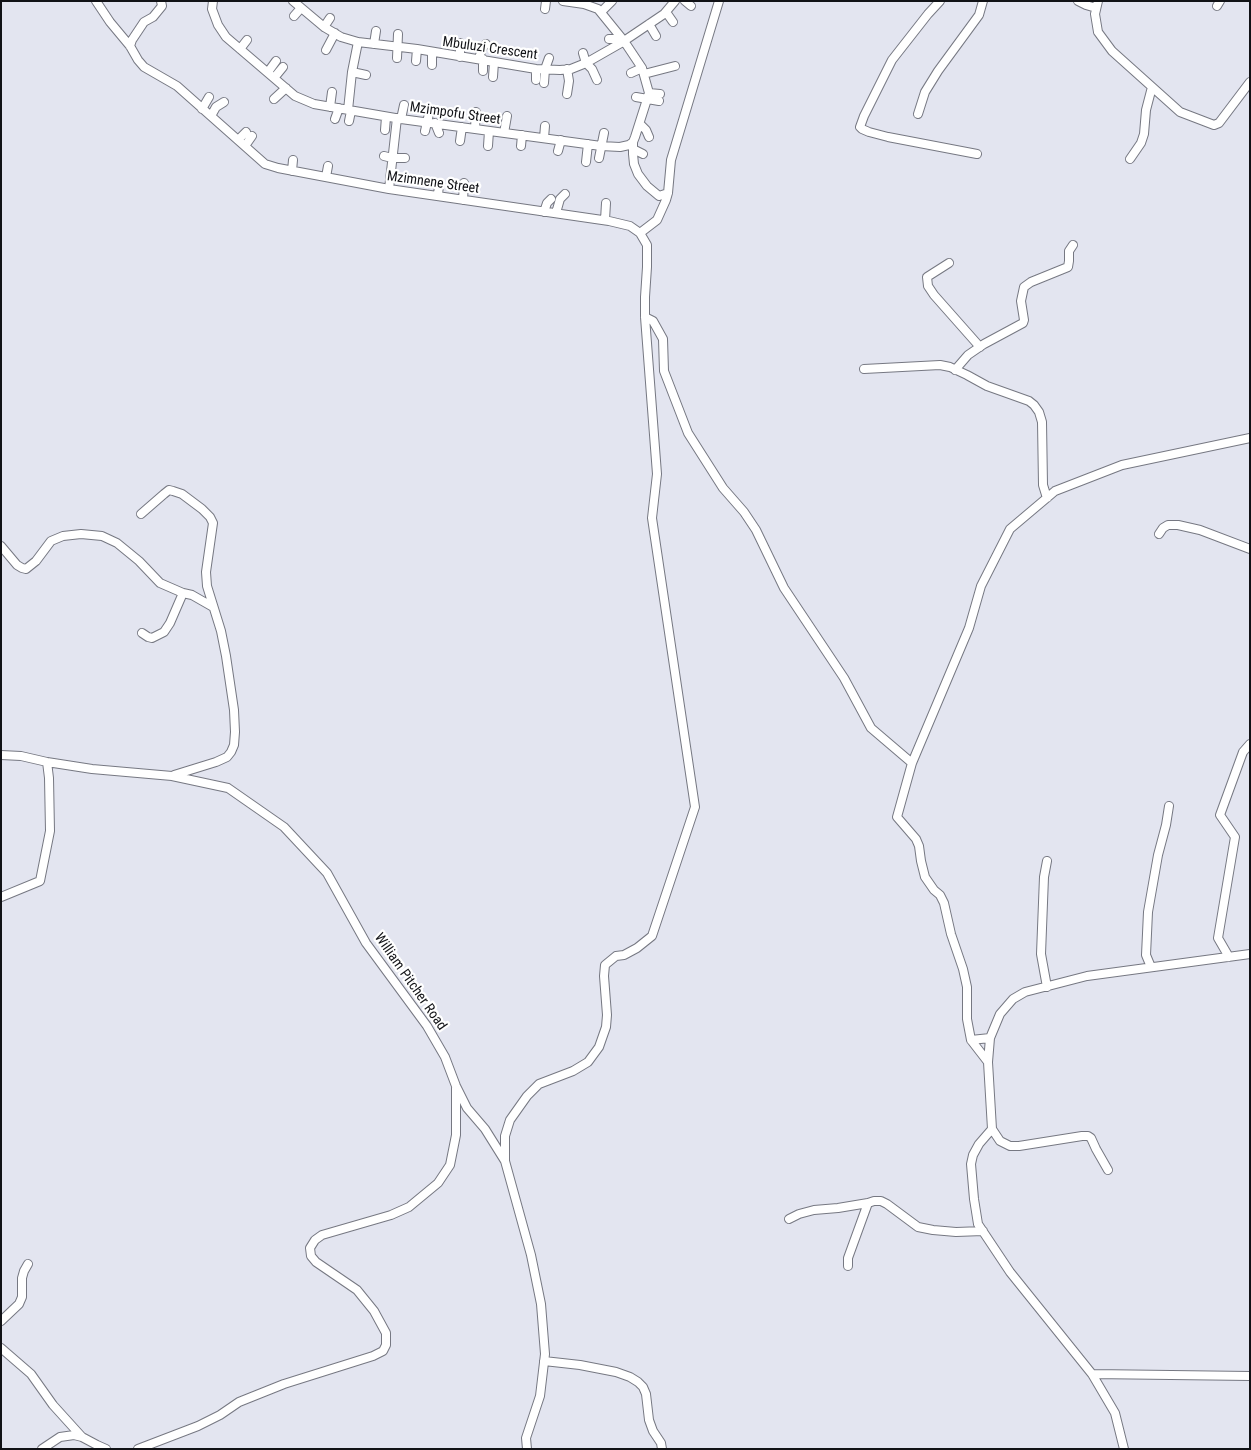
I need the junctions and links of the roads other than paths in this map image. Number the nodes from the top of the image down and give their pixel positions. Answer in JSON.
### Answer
{"nodes":[{"id":1,"x":96,"y":1,"type":"edge"},
{"id":2,"x":161,"y":1,"type":"edge"},
{"id":3,"x":213,"y":1,"type":"edge"},
{"id":4,"x":294,"y":1,"type":"edge"},
{"id":5,"x":612,"y":1,"type":"edge"},
{"id":6,"x":675,"y":1,"type":"edge"},
{"id":7,"x":719,"y":1,"type":"edge"},
{"id":8,"x":940,"y":1,"type":"edge"},
{"id":9,"x":983,"y":1,"type":"edge"},
{"id":10,"x":1078,"y":1,"type":"edge"},
{"id":11,"x":574,"y":4,"type":"edge"},
{"id":12,"x":1097,"y":5,"type":"edge"},
{"id":13,"x":301,"y":8,"type":"junction"},
{"id":14,"x":601,"y":12,"type":"junction"},
{"id":15,"x":666,"y":12,"type":"junction"},
{"id":16,"x":294,"y":16,"type":"dead end"},
{"id":17,"x":330,"y":18,"type":"dead end"},
{"id":18,"x":316,"y":20,"type":"junction"},
{"id":19,"x":637,"y":21,"type":"dead end"},
{"id":20,"x":673,"y":22,"type":"dead end"},
{"id":21,"x":309,"y":27,"type":"dead end"},
{"id":22,"x":646,"y":27,"type":"junction"},
{"id":23,"x":324,"y":28,"type":"junction"},
{"id":24,"x":376,"y":30,"type":"dead end"},
{"id":25,"x":334,"y":33,"type":"junction"},
{"id":26,"x":398,"y":34,"type":"dead end"},
{"id":27,"x":656,"y":36,"type":"dead end"},
{"id":28,"x":609,"y":38,"type":"dead end"},
{"id":29,"x":247,"y":40,"type":"dead end"},
{"id":30,"x":358,"y":42,"type":"junction"},
{"id":31,"x":623,"y":42,"type":"junction"},
{"id":32,"x":460,"y":43,"type":"dead end"},
{"id":33,"x":374,"y":44,"type":"junction"},
{"id":34,"x":486,"y":44,"type":"dead end"},
{"id":35,"x":130,"y":46,"type":"junction"},
{"id":36,"x":397,"y":47,"type":"junction"},
{"id":37,"x":240,"y":49,"type":"junction"},
{"id":38,"x":417,"y":49,"type":"junction"},
{"id":39,"x":326,"y":50,"type":"dead end"},
{"id":40,"x":432,"y":53,"type":"junction"},
{"id":41,"x":583,"y":53,"type":"dead end"},
{"id":42,"x":442,"y":54,"type":"junction"},
{"id":43,"x":460,"y":57,"type":"junction"},
{"id":44,"x":397,"y":58,"type":"dead end"},
{"id":45,"x":549,"y":58,"type":"dead end"},
{"id":46,"x":481,"y":59,"type":"junction"},
{"id":47,"x":416,"y":60,"type":"dead end"},
{"id":48,"x":276,"y":61,"type":"dead end"},
{"id":49,"x":494,"y":62,"type":"junction"},
{"id":50,"x":586,"y":63,"type":"junction"},
{"id":51,"x":432,"y":64,"type":"dead end"},
{"id":52,"x":443,"y":64,"type":"dead end"},
{"id":53,"x":675,"y":66,"type":"dead end"},
{"id":54,"x":284,"y":67,"type":"dead end"},
{"id":55,"x":536,"y":69,"type":"junction"},
{"id":56,"x":545,"y":69,"type":"junction"},
{"id":57,"x":567,"y":69,"type":"junction"},
{"id":58,"x":483,"y":71,"type":"dead end"},
{"id":59,"x":643,"y":71,"type":"junction"},
{"id":60,"x":352,"y":72,"type":"junction"},
{"id":61,"x":631,"y":73,"type":"dead end"},
{"id":62,"x":271,"y":75,"type":"junction"},
{"id":63,"x":366,"y":75,"type":"dead end"},
{"id":64,"x":493,"y":77,"type":"dead end"},
{"id":65,"x":597,"y":80,"type":"dead end"},
{"id":66,"x":1250,"y":82,"type":"edge"},
{"id":67,"x":1152,"y":87,"type":"junction"},
{"id":68,"x":286,"y":88,"type":"junction"},
{"id":69,"x":332,"y":92,"type":"dead end"},
{"id":70,"x":567,"y":94,"type":"dead end"},
{"id":71,"x":648,"y":96,"type":"junction"},
{"id":72,"x":209,"y":97,"type":"dead end"},
{"id":73,"x":636,"y":97,"type":"dead end"},
{"id":74,"x":274,"y":98,"type":"dead end"},
{"id":75,"x":660,"y":98,"type":"dead end"},
{"id":76,"x":224,"y":102,"type":"dead end"},
{"id":77,"x":404,"y":105,"type":"dead end"},
{"id":78,"x":330,"y":107,"type":"junction"},
{"id":79,"x":339,"y":108,"type":"junction"},
{"id":80,"x":202,"y":109,"type":"junction"},
{"id":81,"x":350,"y":110,"type":"junction"},
{"id":82,"x":476,"y":112,"type":"dead end"},
{"id":83,"x":429,"y":114,"type":"dead end"},
{"id":84,"x":918,"y":114,"type":"dead end"},
{"id":85,"x":211,"y":116,"type":"junction"},
{"id":86,"x":507,"y":116,"type":"dead end"},
{"id":87,"x":386,"y":117,"type":"junction"},
{"id":88,"x":335,"y":119,"type":"dead end"},
{"id":89,"x":399,"y":119,"type":"junction"},
{"id":90,"x":349,"y":121,"type":"dead end"},
{"id":91,"x":432,"y":123,"type":"junction"},
{"id":92,"x":640,"y":124,"type":"junction"},
{"id":93,"x":545,"y":126,"type":"dead end"},
{"id":94,"x":462,"y":127,"type":"junction"},
{"id":95,"x":474,"y":129,"type":"junction"},
{"id":96,"x":385,"y":130,"type":"dead end"},
{"id":97,"x":425,"y":131,"type":"dead end"},
{"id":98,"x":489,"y":131,"type":"junction"},
{"id":99,"x":440,"y":133,"type":"dead end"},
{"id":100,"x":504,"y":133,"type":"junction"},
{"id":101,"x":604,"y":133,"type":"dead end"},
{"id":102,"x":522,"y":135,"type":"junction"},
{"id":103,"x":649,"y":136,"type":"dead end"},
{"id":104,"x":544,"y":138,"type":"junction"},
{"id":105,"x":238,"y":140,"type":"junction"},
{"id":106,"x":561,"y":140,"type":"junction"},
{"id":107,"x":460,"y":141,"type":"dead end"},
{"id":108,"x":588,"y":144,"type":"junction"},
{"id":109,"x":245,"y":146,"type":"junction"},
{"id":110,"x":488,"y":146,"type":"dead end"},
{"id":111,"x":521,"y":146,"type":"dead end"},
{"id":112,"x":601,"y":146,"type":"junction"},
{"id":113,"x":633,"y":146,"type":"junction"},
{"id":114,"x":558,"y":151,"type":"dead end"},
{"id":115,"x":643,"y":154,"type":"dead end"},
{"id":116,"x":977,"y":154,"type":"dead end"},
{"id":117,"x":388,"y":157,"type":"junction"},
{"id":118,"x":405,"y":158,"type":"dead end"},
{"id":119,"x":599,"y":158,"type":"dead end"},
{"id":120,"x":1130,"y":159,"type":"dead end"},
{"id":121,"x":293,"y":160,"type":"dead end"},
{"id":122,"x":586,"y":162,"type":"dead end"},
{"id":123,"x":328,"y":166,"type":"dead end"},
{"id":124,"x":287,"y":167,"type":"junction"},
{"id":125,"x":326,"y":177,"type":"junction"},
{"id":126,"x":464,"y":183,"type":"dead end"},
{"id":127,"x":440,"y":184,"type":"dead end"},
{"id":128,"x":389,"y":189,"type":"junction"},
{"id":129,"x":668,"y":193,"type":"junction"},
{"id":130,"x":565,"y":194,"type":"dead end"},
{"id":131,"x":438,"y":196,"type":"junction"},
{"id":132,"x":551,"y":199,"type":"dead end"},
{"id":133,"x":463,"y":200,"type":"junction"},
{"id":134,"x":606,"y":203,"type":"dead end"},
{"id":135,"x":544,"y":212,"type":"junction"},
{"id":136,"x":556,"y":213,"type":"junction"},
{"id":137,"x":605,"y":220,"type":"junction"},
{"id":138,"x":640,"y":234,"type":"junction"},
{"id":139,"x":1073,"y":245,"type":"dead end"},
{"id":140,"x":948,"y":263,"type":"dead end"},
{"id":141,"x":645,"y":317,"type":"junction"},
{"id":142,"x":980,"y":347,"type":"junction"},
{"id":143,"x":864,"y":368,"type":"dead end"},
{"id":144,"x":955,"y":370,"type":"junction"},
{"id":145,"x":1250,"y":438,"type":"edge"},
{"id":146,"x":1047,"y":498,"type":"junction"},
{"id":147,"x":141,"y":514,"type":"dead end"},
{"id":148,"x":1159,"y":534,"type":"dead end"},
{"id":149,"x":1,"y":546,"type":"edge"},
{"id":150,"x":1250,"y":549,"type":"edge"},
{"id":151,"x":183,"y":593,"type":"junction"},
{"id":152,"x":213,"y":607,"type":"junction"},
{"id":153,"x":142,"y":633,"type":"dead end"},
{"id":154,"x":1250,"y":744,"type":"edge"},
{"id":155,"x":1,"y":755,"type":"edge"},
{"id":156,"x":47,"y":762,"type":"junction"},
{"id":157,"x":912,"y":763,"type":"junction"},
{"id":158,"x":172,"y":776,"type":"junction"},
{"id":159,"x":1168,"y":806,"type":"dead end"},
{"id":160,"x":1047,"y":861,"type":"dead end"},
{"id":161,"x":1,"y":897,"type":"edge"},
{"id":162,"x":1250,"y":954,"type":"edge"},
{"id":163,"x":1229,"y":957,"type":"junction"},
{"id":164,"x":1151,"y":967,"type":"junction"},
{"id":165,"x":1047,"y":986,"type":"junction"},
{"id":166,"x":990,"y":1038,"type":"junction"},
{"id":167,"x":971,"y":1040,"type":"junction"},
{"id":168,"x":988,"y":1062,"type":"junction"},
{"id":169,"x":456,"y":1086,"type":"junction"},
{"id":170,"x":992,"y":1129,"type":"junction"},
{"id":171,"x":505,"y":1161,"type":"junction"},
{"id":172,"x":1108,"y":1170,"type":"dead end"},
{"id":173,"x":868,"y":1203,"type":"junction"},
{"id":174,"x":789,"y":1219,"type":"dead end"},
{"id":175,"x":983,"y":1231,"type":"junction"},
{"id":176,"x":28,"y":1264,"type":"dead end"},
{"id":177,"x":848,"y":1266,"type":"dead end"},
{"id":178,"x":1,"y":1321,"type":"edge"},
{"id":179,"x":1,"y":1348,"type":"edge"},
{"id":180,"x":544,"y":1361,"type":"junction"},
{"id":181,"x":1092,"y":1374,"type":"junction"},
{"id":182,"x":1250,"y":1376,"type":"edge"},
{"id":183,"x":82,"y":1437,"type":"junction"},
{"id":184,"x":42,"y":1449,"type":"edge"},
{"id":185,"x":106,"y":1449,"type":"edge"},
{"id":186,"x":138,"y":1449,"type":"edge"},
{"id":187,"x":526,"y":1449,"type":"edge"},
{"id":188,"x":662,"y":1449,"type":"edge"},
{"id":189,"x":1124,"y":1449,"type":"edge"}],
"edges":[{"from":1,"to":35,"type":"street","name":"Mzimnene Street"},
{"from":2,"to":35,"type":"street"},
{"from":3,"to":37,"type":"street","name":"Mzimpofu Street"},
{"from":4,"to":13,"type":"street","name":"Mbuluzi Crescent"},
{"from":5,"to":14,"type":"street"},
{"from":6,"to":15,"type":"street","name":"Mbuluzi Crescent"},
{"from":7,"to":129,"type":"street"},
{"from":8,"to":116,"type":"street"},
{"from":9,"to":84,"type":"street"},
{"from":10,"to":12,"type":"street"},
{"from":11,"to":14,"type":"street"},
{"from":12,"to":67,"type":"street"},
{"from":13,"to":16,"type":"street"},
{"from":13,"to":18,"type":"street","name":"Mbuluzi Crescent"},
{"from":14,"to":31,"type":"street"},
{"from":15,"to":20,"type":"street"},
{"from":15,"to":22,"type":"street","name":"Mbuluzi Crescent"},
{"from":17,"to":23,"type":"street"},
{"from":18,"to":21,"type":"street"},
{"from":18,"to":23,"type":"street","name":"Mbuluzi Crescent"},
{"from":19,"to":22,"type":"street"},
{"from":22,"to":27,"type":"street"},
{"from":22,"to":31,"type":"street","name":"Mbuluzi Crescent"},
{"from":23,"to":25,"type":"street","name":"Mbuluzi Crescent"},
{"from":24,"to":33,"type":"street"},
{"from":25,"to":30,"type":"street","name":"Mbuluzi Crescent"},
{"from":25,"to":39,"type":"street"},
{"from":26,"to":36,"type":"street"},
{"from":28,"to":31,"type":"street"},
{"from":29,"to":37,"type":"street"},
{"from":30,"to":33,"type":"street","name":"Mbuluzi Crescent"},
{"from":30,"to":60,"type":"street"},
{"from":31,"to":50,"type":"street","name":"Mbuluzi Crescent"},
{"from":31,"to":59,"type":"street"},
{"from":32,"to":43,"type":"street"},
{"from":33,"to":36,"type":"street","name":"Mbuluzi Crescent"},
{"from":34,"to":46,"type":"street"},
{"from":35,"to":80,"type":"street","name":"Mzimnene Street"},
{"from":36,"to":38,"type":"street","name":"Mbuluzi Crescent"},
{"from":36,"to":44,"type":"street"},
{"from":37,"to":62,"type":"street","name":"Mzimpofu Street"},
{"from":38,"to":40,"type":"street","name":"Mbuluzi Crescent"},
{"from":38,"to":47,"type":"street"},
{"from":40,"to":42,"type":"street","name":"Mbuluzi Crescent"},
{"from":40,"to":51,"type":"street"},
{"from":41,"to":50,"type":"street"},
{"from":42,"to":43,"type":"street","name":"Mbuluzi Crescent"},
{"from":42,"to":52,"type":"street"},
{"from":43,"to":46,"type":"street","name":"Mbuluzi Crescent"},
{"from":45,"to":56,"type":"street"},
{"from":46,"to":49,"type":"street","name":"Mbuluzi Crescent"},
{"from":46,"to":58,"type":"street"},
{"from":48,"to":62,"type":"street"},
{"from":49,"to":55,"type":"street","name":"Mbuluzi Crescent"},
{"from":49,"to":64,"type":"street"},
{"from":50,"to":57,"type":"street","name":"Mbuluzi Crescent"},
{"from":50,"to":65,"type":"street"},
{"from":53,"to":59,"type":"street"},
{"from":54,"to":62,"type":"street"},
{"from":55,"to":56,"type":"street","name":"Mbuluzi Crescent"},
{"from":55,"to":56,"type":"street"},
{"from":56,"to":57,"type":"street","name":"Mbuluzi Crescent"},
{"from":57,"to":70,"type":"street"},
{"from":59,"to":61,"type":"street"},
{"from":59,"to":71,"type":"street"},
{"from":60,"to":63,"type":"street"},
{"from":60,"to":81,"type":"street"},
{"from":62,"to":68,"type":"street","name":"Mzimpofu Street"},
{"from":66,"to":67,"type":"street"},
{"from":67,"to":120,"type":"street"},
{"from":68,"to":74,"type":"street"},
{"from":68,"to":78,"type":"street","name":"Mzimpofu Street"},
{"from":69,"to":78,"type":"street"},
{"from":71,"to":73,"type":"street"},
{"from":71,"to":75,"type":"street"},
{"from":71,"to":92,"type":"street"},
{"from":72,"to":80,"type":"street"},
{"from":76,"to":85,"type":"street"},
{"from":77,"to":89,"type":"street"},
{"from":78,"to":79,"type":"street","name":"Mzimpofu Street"},
{"from":79,"to":81,"type":"street","name":"Mzimpofu Street"},
{"from":79,"to":88,"type":"street"},
{"from":80,"to":85,"type":"street","name":"Mzimnene Street"},
{"from":81,"to":87,"type":"street","name":"Mzimpofu Street"},
{"from":81,"to":90,"type":"street"},
{"from":82,"to":95,"type":"street"},
{"from":83,"to":91,"type":"street"},
{"from":85,"to":105,"type":"street","name":"Mzimnene Street"},
{"from":86,"to":100,"type":"street"},
{"from":87,"to":89,"type":"street","name":"Mzimpofu Street"},
{"from":87,"to":96,"type":"street"},
{"from":89,"to":91,"type":"street","name":"Mzimpofu Street"},
{"from":89,"to":117,"type":"street"},
{"from":91,"to":94,"type":"street","name":"Mzimpofu Street"},
{"from":91,"to":97,"type":"street"},
{"from":91,"to":99,"type":"street"},
{"from":92,"to":103,"type":"street"},
{"from":92,"to":113,"type":"street"},
{"from":93,"to":104,"type":"street"},
{"from":94,"to":95,"type":"street","name":"Mzimpofu Street"},
{"from":94,"to":107,"type":"street"},
{"from":95,"to":98,"type":"street","name":"Mzimpofu Street"},
{"from":98,"to":100,"type":"street","name":"Mzimpofu Street"},
{"from":98,"to":110,"type":"street"},
{"from":100,"to":102,"type":"street","name":"Mzimpofu Street"},
{"from":101,"to":112,"type":"street"},
{"from":102,"to":104,"type":"street","name":"Mzimpofu Street"},
{"from":102,"to":111,"type":"street"},
{"from":104,"to":106,"type":"street","name":"Mzimpofu Street"},
{"from":105,"to":109,"type":"street","name":"Mzimnene Street"},
{"from":105,"to":109,"type":"street"},
{"from":106,"to":108,"type":"street","name":"Mzimpofu Street"},
{"from":106,"to":114,"type":"street"},
{"from":108,"to":112,"type":"street","name":"Mzimpofu Street"},
{"from":108,"to":122,"type":"street"},
{"from":109,"to":124,"type":"street","name":"Mzimnene Street"},
{"from":112,"to":113,"type":"street","name":"Mzimpofu Street"},
{"from":112,"to":119,"type":"street"},
{"from":113,"to":115,"type":"street"},
{"from":113,"to":129,"type":"street"},
{"from":117,"to":118,"type":"street"},
{"from":117,"to":128,"type":"street"},
{"from":121,"to":124,"type":"street"},
{"from":123,"to":125,"type":"street"},
{"from":124,"to":125,"type":"street","name":"Mzimnene Street"},
{"from":125,"to":128,"type":"street","name":"Mzimnene Street"},
{"from":126,"to":133,"type":"street"},
{"from":127,"to":131,"type":"street"},
{"from":128,"to":131,"type":"street","name":"Mzimnene Street"},
{"from":129,"to":138,"type":"street"},
{"from":130,"to":136,"type":"street"},
{"from":131,"to":133,"type":"street","name":"Mzimnene Street"},
{"from":132,"to":135,"type":"street"},
{"from":133,"to":135,"type":"street","name":"Mzimnene Street"},
{"from":134,"to":137,"type":"street"},
{"from":135,"to":136,"type":"street","name":"Mzimnene Street"},
{"from":136,"to":137,"type":"street","name":"Mzimnene Street"},
{"from":137,"to":138,"type":"street","name":"Mzimnene Street"},
{"from":138,"to":141,"type":"street"},
{"from":139,"to":142,"type":"street"},
{"from":140,"to":142,"type":"street"},
{"from":141,"to":157,"type":"street"},
{"from":141,"to":171,"type":"street"},
{"from":142,"to":144,"type":"street"},
{"from":143,"to":144,"type":"street"},
{"from":144,"to":146,"type":"street"},
{"from":145,"to":146,"type":"street"},
{"from":146,"to":157,"type":"street"},
{"from":147,"to":152,"type":"street"},
{"from":148,"to":150,"type":"street"},
{"from":149,"to":151,"type":"street"},
{"from":151,"to":152,"type":"street"},
{"from":151,"to":153,"type":"street"},
{"from":152,"to":158,"type":"street"},
{"from":154,"to":163,"type":"street"},
{"from":155,"to":156,"type":"street","name":"William Pitcher Road"},
{"from":156,"to":158,"type":"street","name":"William Pitcher Road"},
{"from":156,"to":161,"type":"street"},
{"from":157,"to":167,"type":"street"},
{"from":158,"to":169,"type":"street","name":"William Pitcher Road"},
{"from":159,"to":164,"type":"street"},
{"from":160,"to":165,"type":"street"},
{"from":162,"to":163,"type":"street"},
{"from":163,"to":164,"type":"street"},
{"from":164,"to":165,"type":"street"},
{"from":165,"to":166,"type":"street"},
{"from":166,"to":167,"type":"street"},
{"from":166,"to":168,"type":"street"},
{"from":167,"to":168,"type":"street"},
{"from":168,"to":170,"type":"street"},
{"from":169,"to":171,"type":"street","name":"William Pitcher Road"},
{"from":169,"to":186,"type":"street"},
{"from":170,"to":172,"type":"street"},
{"from":170,"to":175,"type":"street"},
{"from":171,"to":180,"type":"street","name":"William Pitcher Road"},
{"from":173,"to":174,"type":"street"},
{"from":173,"to":175,"type":"street"},
{"from":173,"to":177,"type":"street"},
{"from":175,"to":181,"type":"street"},
{"from":176,"to":178,"type":"street"},
{"from":179,"to":183,"type":"street"},
{"from":180,"to":187,"type":"street","name":"William Pitcher Road"},
{"from":180,"to":188,"type":"street"},
{"from":181,"to":182,"type":"street"},
{"from":181,"to":189,"type":"street"},
{"from":183,"to":184,"type":"street"},
{"from":183,"to":185,"type":"street"}]}
